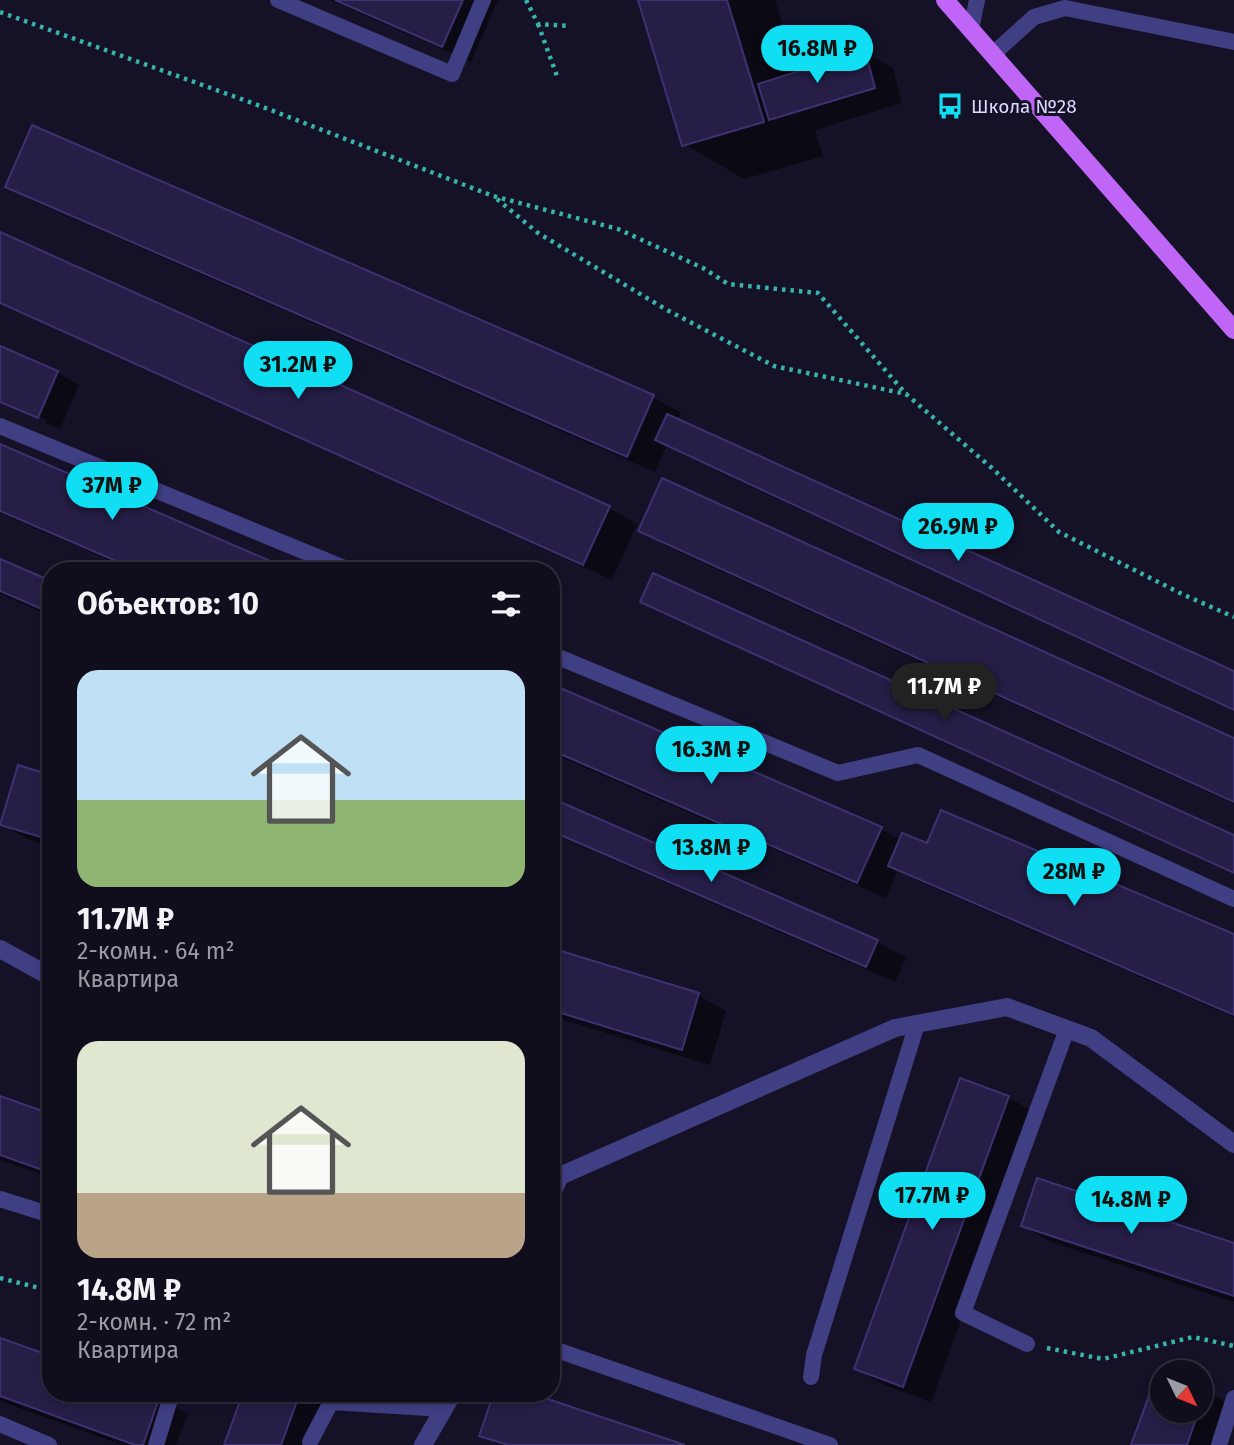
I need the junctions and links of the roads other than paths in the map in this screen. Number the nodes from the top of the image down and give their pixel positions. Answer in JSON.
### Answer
{"nodes":[{"id":1,"x":278,"y":0,"type":"edge"},
{"id":2,"x":483,"y":0,"type":"edge"},
{"id":3,"x":945,"y":0,"type":"edge"},
{"id":4,"x":977,"y":0,"type":"edge"},
{"id":5,"x":971,"y":30,"type":"junction"},
{"id":6,"x":1234,"y":42,"type":"edge"},
{"id":7,"x":993,"y":54,"type":"junction"},
{"id":8,"x":1234,"y":330,"type":"edge"},
{"id":9,"x":0,"y":426,"type":"edge"},
{"id":10,"x":330,"y":562,"type":"edge"},
{"id":11,"x":560,"y":658,"type":"edge"},
{"id":12,"x":1234,"y":899,"type":"edge"},
{"id":13,"x":0,"y":949,"type":"edge"},
{"id":14,"x":42,"y":971,"type":"edge"},
{"id":15,"x":916,"y":1024,"type":"junction"},
{"id":16,"x":1067,"y":1029,"type":"junction"},
{"id":17,"x":1234,"y":1144,"type":"edge"},
{"id":18,"x":560,"y":1174,"type":"edge"},
{"id":19,"x":0,"y":1199,"type":"edge"},
{"id":20,"x":42,"y":1212,"type":"edge"},
{"id":21,"x":1027,"y":1343,"type":"road end"},
{"id":22,"x":560,"y":1351,"type":"edge"},
{"id":23,"x":811,"y":1377,"type":"dead end"},
{"id":24,"x":1234,"y":1398,"type":"edge"},
{"id":25,"x":169,"y":1402,"type":"edge"},
{"id":26,"x":331,"y":1402,"type":"edge"},
{"id":27,"x":448,"y":1402,"type":"edge"},
{"id":28,"x":0,"y":1424,"type":"edge"},
{"id":29,"x":310,"y":1442,"type":"dead end"},
{"id":30,"x":49,"y":1445,"type":"edge"},
{"id":31,"x":156,"y":1445,"type":"edge"},
{"id":32,"x":423,"y":1445,"type":"edge"},
{"id":33,"x":830,"y":1445,"type":"edge"},
{"id":34,"x":1219,"y":1445,"type":"edge"}],
"edges":[{"from":1,"to":2,"type":"lane"},
{"from":3,"to":5,"type":"main road"},
{"from":4,"to":5,"type":"lane"},
{"from":5,"to":7,"type":"main road"},
{"from":6,"to":7,"type":"lane"},
{"from":7,"to":8,"type":"main road"},
{"from":9,"to":10,"type":"lane"},
{"from":11,"to":12,"type":"lane"},
{"from":13,"to":14,"type":"street"},
{"from":15,"to":16,"type":"street"},
{"from":15,"to":18,"type":"street"},
{"from":15,"to":23,"type":"lane"},
{"from":16,"to":17,"type":"street"},
{"from":16,"to":21,"type":"lane"},
{"from":19,"to":20,"type":"lane"},
{"from":22,"to":33,"type":"lane"},
{"from":24,"to":34,"type":"lane"},
{"from":25,"to":31,"type":"lane"},
{"from":26,"to":29,"type":"lane"},
{"from":27,"to":32,"type":"street"},
{"from":28,"to":30,"type":"lane"}]}
